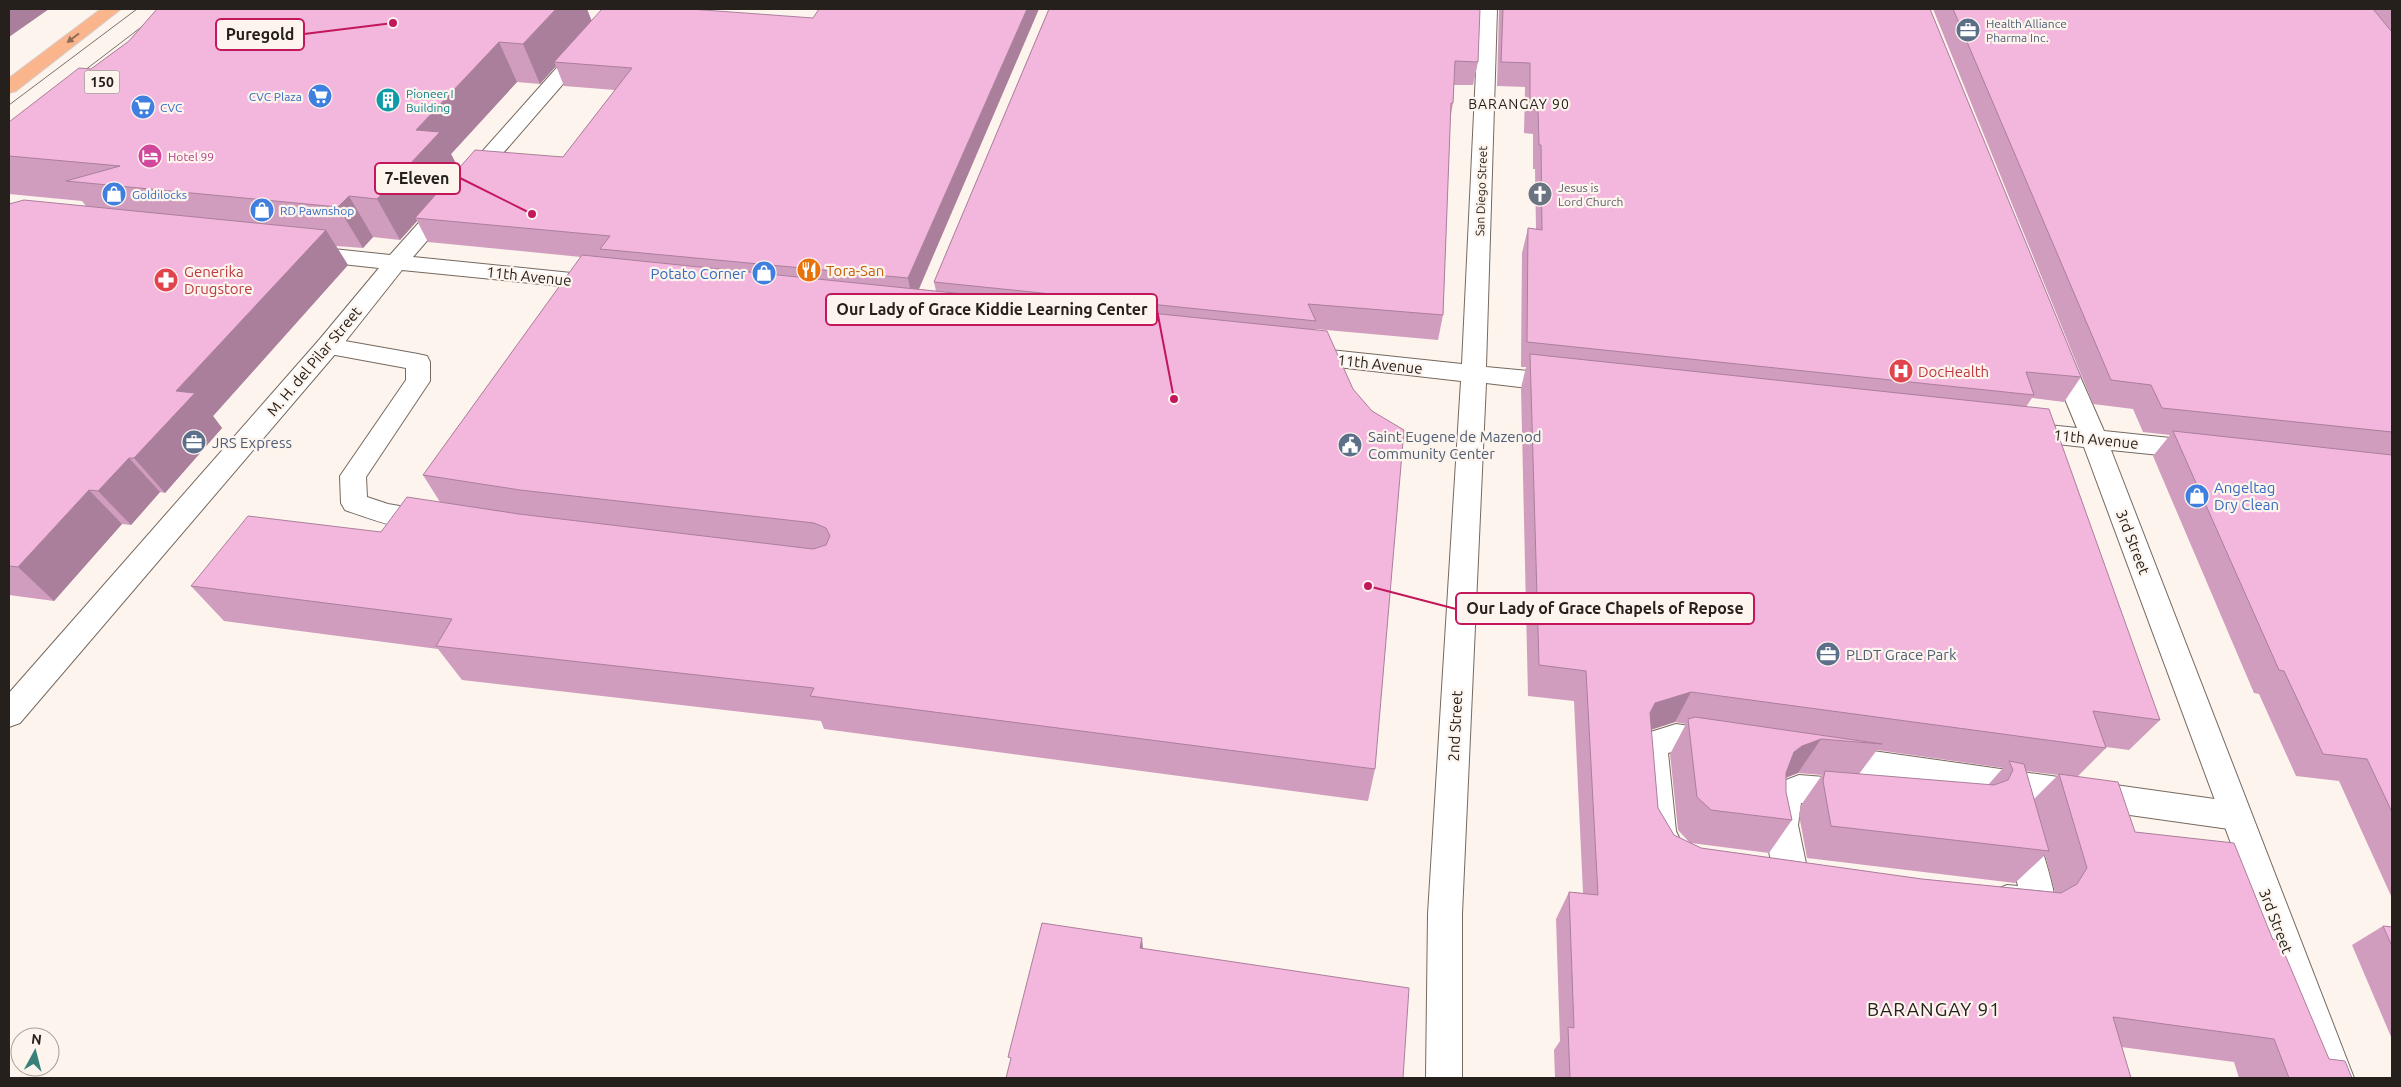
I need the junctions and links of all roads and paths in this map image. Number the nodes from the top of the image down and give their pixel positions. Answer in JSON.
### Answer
{"nodes":[{"id":1,"x":112,"y":9,"type":"edge"},
{"id":2,"x":619,"y":9,"type":"edge"},
{"id":3,"x":1488,"y":9,"type":"edge"},
{"id":4,"x":9,"y":86,"type":"edge"},
{"id":5,"x":287,"y":251,"type":"edge"},
{"id":6,"x":396,"y":262,"type":"junction"},
{"id":7,"x":624,"y":285,"type":"edge"},
{"id":8,"x":2052,"y":340,"type":"edge"},
{"id":9,"x":328,"y":346,"type":"junction"},
{"id":10,"x":1277,"y":352,"type":"edge"},
{"id":11,"x":1474,"y":374,"type":"junction"},
{"id":12,"x":1582,"y":385,"type":"edge"},
{"id":13,"x":1995,"y":428,"type":"edge"},
{"id":14,"x":2094,"y":438,"type":"junction"},
{"id":15,"x":2219,"y":452,"type":"edge"},
{"id":16,"x":455,"y":524,"type":"edge"},
{"id":17,"x":9,"y":714,"type":"edge"},
{"id":18,"x":1744,"y":747,"type":"edge"},
{"id":19,"x":1803,"y":755,"type":"edge"},
{"id":20,"x":2007,"y":784,"type":"junction"},
{"id":21,"x":1964,"y":804,"type":"edge"},
{"id":22,"x":2236,"y":816,"type":"junction"},
{"id":23,"x":1694,"y":860,"type":"edge"},
{"id":24,"x":1791,"y":873,"type":"edge"},
{"id":25,"x":1975,"y":897,"type":"edge"},
{"id":26,"x":1444,"y":1078,"type":"edge"},
{"id":27,"x":2336,"y":1078,"type":"edge"}],
"edges":[{"from":1,"to":4,"type":"main road","one_way":true},
{"from":2,"to":6,"type":"street","name":"M. H. del Pilar Street"},
{"from":3,"to":11,"type":"street","name":"San Diego Street"},
{"from":5,"to":6,"type":"street","name":"11th Avenue"},
{"from":6,"to":7,"type":"street","name":"11th Avenue"},
{"from":6,"to":9,"type":"street","name":"M. H. del Pilar Street"},
{"from":8,"to":14,"type":"street","name":"3rd Street"},
{"from":9,"to":16,"type":"street"},
{"from":9,"to":17,"type":"street","name":"M. H. del Pilar Street"},
{"from":10,"to":11,"type":"street","name":"11th Avenue"},
{"from":11,"to":12,"type":"street","name":"11th Avenue"},
{"from":11,"to":26,"type":"street","name":"2nd Street"},
{"from":13,"to":14,"type":"street","name":"11th Avenue"},
{"from":14,"to":15,"type":"street","name":"11th Avenue"},
{"from":14,"to":22,"type":"street","name":"3rd Street"},
{"from":18,"to":23,"type":"street"},
{"from":19,"to":20,"type":"street"},
{"from":20,"to":22,"type":"street"},
{"from":20,"to":25,"type":"street"},
{"from":21,"to":24,"type":"street"},
{"from":22,"to":27,"type":"street","name":"3rd Street"}]}
